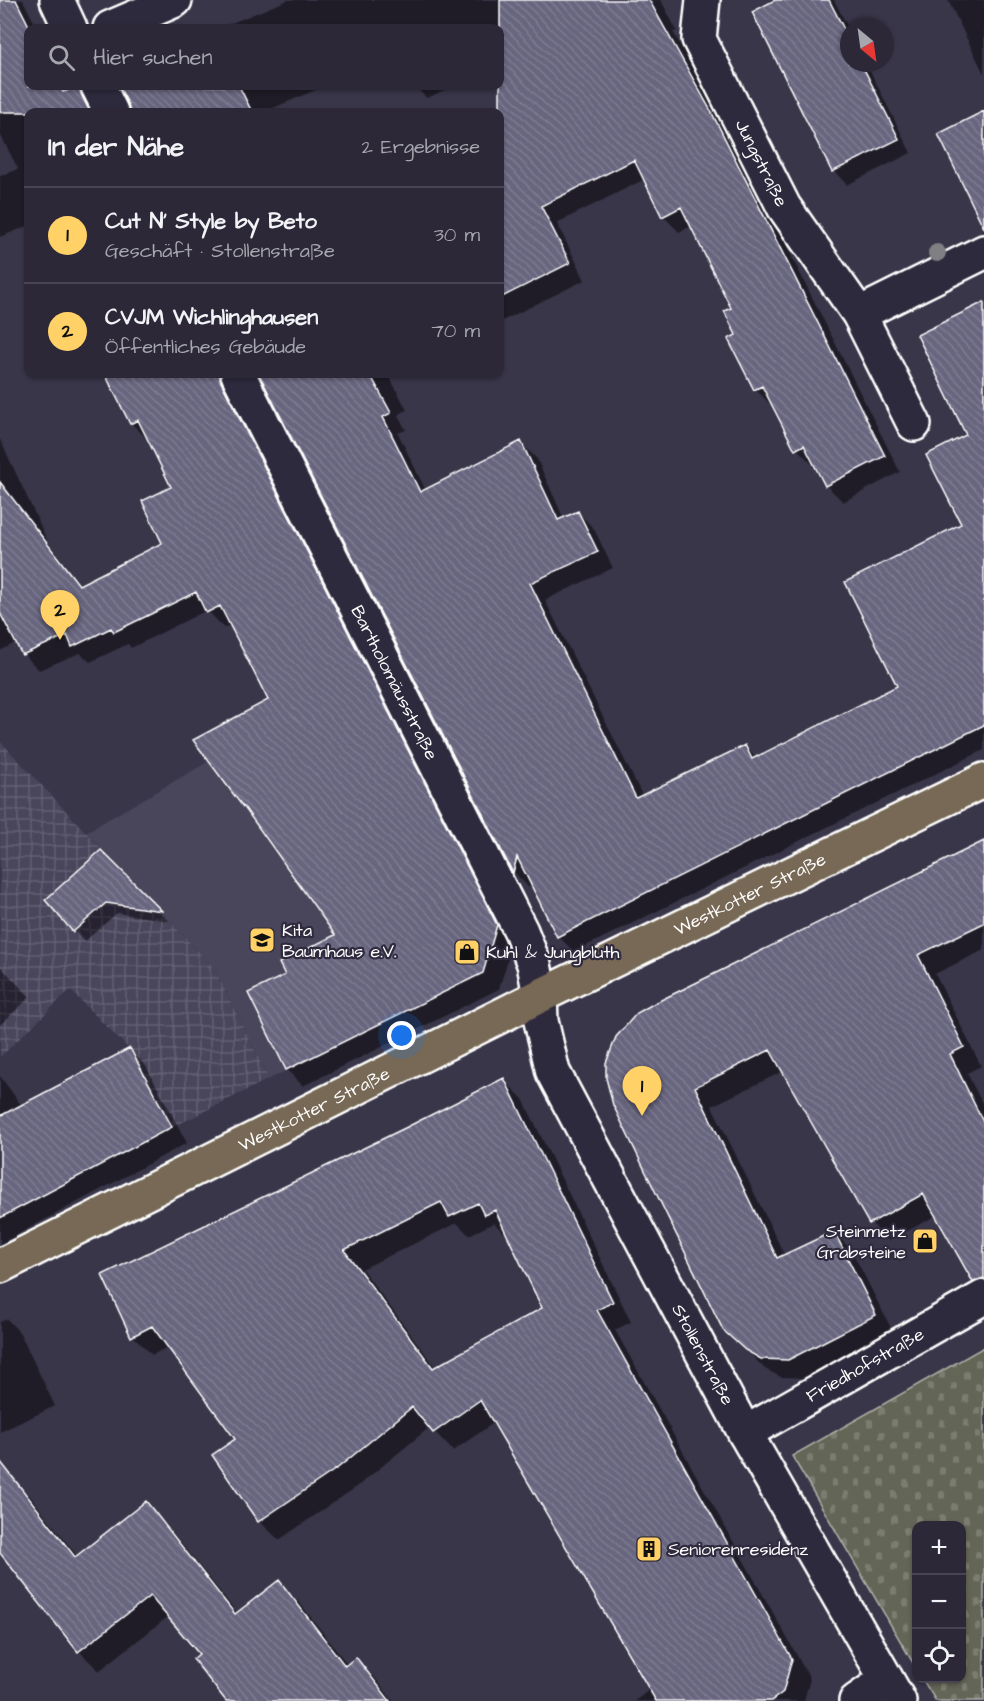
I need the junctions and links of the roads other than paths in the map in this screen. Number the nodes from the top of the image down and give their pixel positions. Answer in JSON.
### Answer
{"nodes":[{"id":1,"x":57,"y":0,"type":"edge"},
{"id":2,"x":175,"y":0,"type":"edge"},
{"id":3,"x":703,"y":0,"type":"edge"},
{"id":4,"x":68,"y":24,"type":"edge"},
{"id":5,"x":119,"y":24,"type":"edge"},
{"id":6,"x":100,"y":90,"type":"edge"},
{"id":7,"x":109,"y":108,"type":"edge"},
{"id":8,"x":984,"y":252,"type":"edge"},
{"id":9,"x":859,"y":314,"type":"junction"},
{"id":10,"x":240,"y":378,"type":"edge"},
{"id":11,"x":914,"y":424,"type":"dead end"},
{"id":12,"x":984,"y":780,"type":"edge"},
{"id":13,"x":540,"y":996,"type":"junction"},
{"id":14,"x":0,"y":1266,"type":"edge"},
{"id":15,"x":984,"y":1298,"type":"edge"},
{"id":16,"x":745,"y":1433,"type":"junction"},
{"id":17,"x":892,"y":1690,"type":"edge"},
{"id":18,"x":856,"y":1701,"type":"edge"}],
"edges":[{"from":1,"to":4,"type":"street"},
{"from":2,"to":5,"type":"street"},
{"from":3,"to":9,"type":"street","name":"Jungstraße"},
{"from":6,"to":7,"type":"street"},
{"from":8,"to":9,"type":"street"},
{"from":9,"to":11,"type":"street","name":"Jungstraße"},
{"from":10,"to":13,"type":"street","name":"Bartholomäusstraße"},
{"from":12,"to":13,"type":"main road","name":"Westkotter Straße"},
{"from":13,"to":14,"type":"main road","name":"Westkotter Straße"},
{"from":13,"to":16,"type":"street","name":"Stollenstraße"},
{"from":15,"to":16,"type":"street","name":"Friedhofstraße"},
{"from":16,"to":17,"type":"street","name":"Stollenstraße"},
{"from":17,"to":18,"type":"street"}]}
